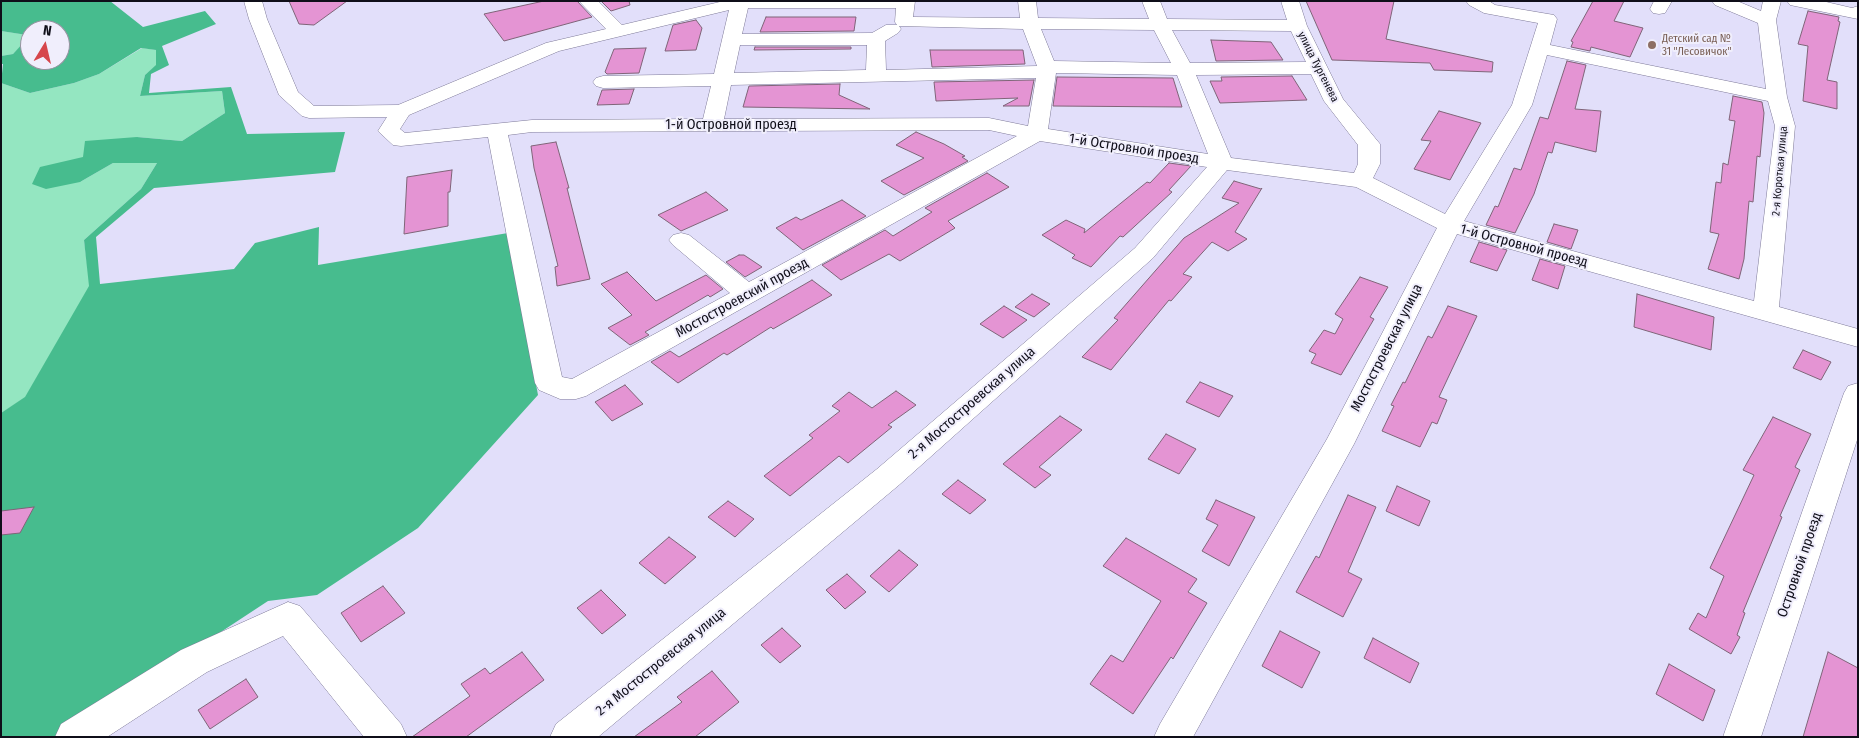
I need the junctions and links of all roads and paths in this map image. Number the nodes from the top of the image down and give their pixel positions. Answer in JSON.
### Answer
{"nodes":[{"id":1,"x":253,"y":1,"type":"edge"},
{"id":2,"x":588,"y":1,"type":"edge"},
{"id":3,"x":1027,"y":1,"type":"edge"},
{"id":4,"x":1151,"y":1,"type":"edge"},
{"id":5,"x":1290,"y":1,"type":"edge"},
{"id":6,"x":1475,"y":1,"type":"edge"},
{"id":7,"x":1722,"y":1,"type":"edge"},
{"id":8,"x":1796,"y":1,"type":"edge"},
{"id":9,"x":743,"y":2,"type":"edge"},
{"id":10,"x":906,"y":2,"type":"edge"},
{"id":11,"x":1553,"y":11,"type":"edge"},
{"id":12,"x":1770,"y":11,"type":"edge"},
{"id":13,"x":1858,"y":13,"type":"edge"},
{"id":14,"x":904,"y":22,"type":"junction"},
{"id":15,"x":1030,"y":23,"type":"junction"},
{"id":16,"x":1160,"y":24,"type":"junction"},
{"id":17,"x":1298,"y":26,"type":"junction"},
{"id":18,"x":619,"y":32,"type":"junction"},
{"id":19,"x":876,"y":38,"type":"junction"},
{"id":20,"x":731,"y":40,"type":"junction"},
{"id":21,"x":1539,"y":48,"type":"junction"},
{"id":22,"x":1319,"y":68,"type":"junction"},
{"id":23,"x":1184,"y":69,"type":"junction"},
{"id":24,"x":1047,"y":70,"type":"junction"},
{"id":25,"x":876,"y":76,"type":"junction"},
{"id":26,"x":722,"y":79,"type":"junction"},
{"id":27,"x":603,"y":82,"type":"dead end"},
{"id":28,"x":1777,"y":97,"type":"junction"},
{"id":29,"x":401,"y":111,"type":"junction"},
{"id":30,"x":712,"y":125,"type":"junction"},
{"id":31,"x":497,"y":131,"type":"junction"},
{"id":32,"x":1037,"y":134,"type":"junction"},
{"id":33,"x":1222,"y":163,"type":"junction"},
{"id":34,"x":1361,"y":181,"type":"junction"},
{"id":35,"x":1450,"y":226,"type":"junction"},
{"id":36,"x":681,"y":240,"type":"dead end"},
{"id":37,"x":748,"y":294,"type":"junction"},
{"id":38,"x":1766,"y":312,"type":"junction"},
{"id":39,"x":1858,"y":338,"type":"edge"},
{"id":40,"x":1858,"y":393,"type":"edge"},
{"id":41,"x":74,"y":737,"type":"edge"},
{"id":42,"x":388,"y":737,"type":"edge"},
{"id":43,"x":568,"y":737,"type":"edge"},
{"id":44,"x":1173,"y":737,"type":"edge"},
{"id":45,"x":1742,"y":737,"type":"edge"}],
"edges":[{"from":1,"to":29,"type":"street"},
{"from":2,"to":18,"type":"street"},
{"from":3,"to":15,"type":"street"},
{"from":4,"to":16,"type":"street"},
{"from":5,"to":17,"type":"street","name":"улица Тургенева"},
{"from":6,"to":11,"type":"street","name":"Мостостроевская улица"},
{"from":7,"to":12,"type":"street"},
{"from":8,"to":13,"type":"street"},
{"from":9,"to":10,"type":"street"},
{"from":9,"to":18,"type":"street"},
{"from":9,"to":20,"type":"street"},
{"from":10,"to":14,"type":"street"},
{"from":11,"to":21,"type":"street","name":"Мостостроевская улица"},
{"from":12,"to":28,"type":"street","name":"2-я Короткая улица"},
{"from":14,"to":15,"type":"street"},
{"from":14,"to":19,"type":"street"},
{"from":15,"to":16,"type":"street"},
{"from":15,"to":24,"type":"street"},
{"from":16,"to":17,"type":"street"},
{"from":16,"to":23,"type":"street"},
{"from":17,"to":22,"type":"street","name":"улица Тургенева"},
{"from":18,"to":29,"type":"street"},
{"from":19,"to":20,"type":"street"},
{"from":19,"to":25,"type":"street"},
{"from":20,"to":26,"type":"street"},
{"from":21,"to":28,"type":"street"},
{"from":21,"to":35,"type":"street","name":"Мостостроевская улица"},
{"from":22,"to":23,"type":"street"},
{"from":22,"to":34,"type":"street","name":"улица Тургенева"},
{"from":23,"to":24,"type":"street"},
{"from":23,"to":33,"type":"street"},
{"from":24,"to":25,"type":"street"},
{"from":24,"to":32,"type":"street"},
{"from":25,"to":26,"type":"street"},
{"from":26,"to":27,"type":"street"},
{"from":26,"to":30,"type":"street"},
{"from":28,"to":38,"type":"street","name":"2-я Короткая улица"},
{"from":29,"to":31,"type":"street","name":"1-й Островной проезд"},
{"from":30,"to":31,"type":"street","name":"1-й Островной проезд"},
{"from":30,"to":32,"type":"street","name":"1-й Островной проезд"},
{"from":31,"to":37,"type":"street","name":"Мостостроевский проезд"},
{"from":32,"to":33,"type":"street","name":"1-й Островной проезд"},
{"from":32,"to":37,"type":"street","name":"Мостостроевский проезд"},
{"from":33,"to":34,"type":"street","name":"1-й Островной проезд"},
{"from":33,"to":43,"type":"street","name":"2-я Мостостроевская улица"},
{"from":34,"to":35,"type":"street","name":"1-й Островной проезд"},
{"from":35,"to":38,"type":"street","name":"1-й Островной проезд"},
{"from":35,"to":44,"type":"street","name":"Мостостроевская улица"},
{"from":36,"to":37,"type":"street"},
{"from":38,"to":39,"type":"street","name":"1-й Островной проезд"},
{"from":40,"to":45,"type":"street","name":"Островной проезд"},
{"from":41,"to":42,"type":"street"}]}
